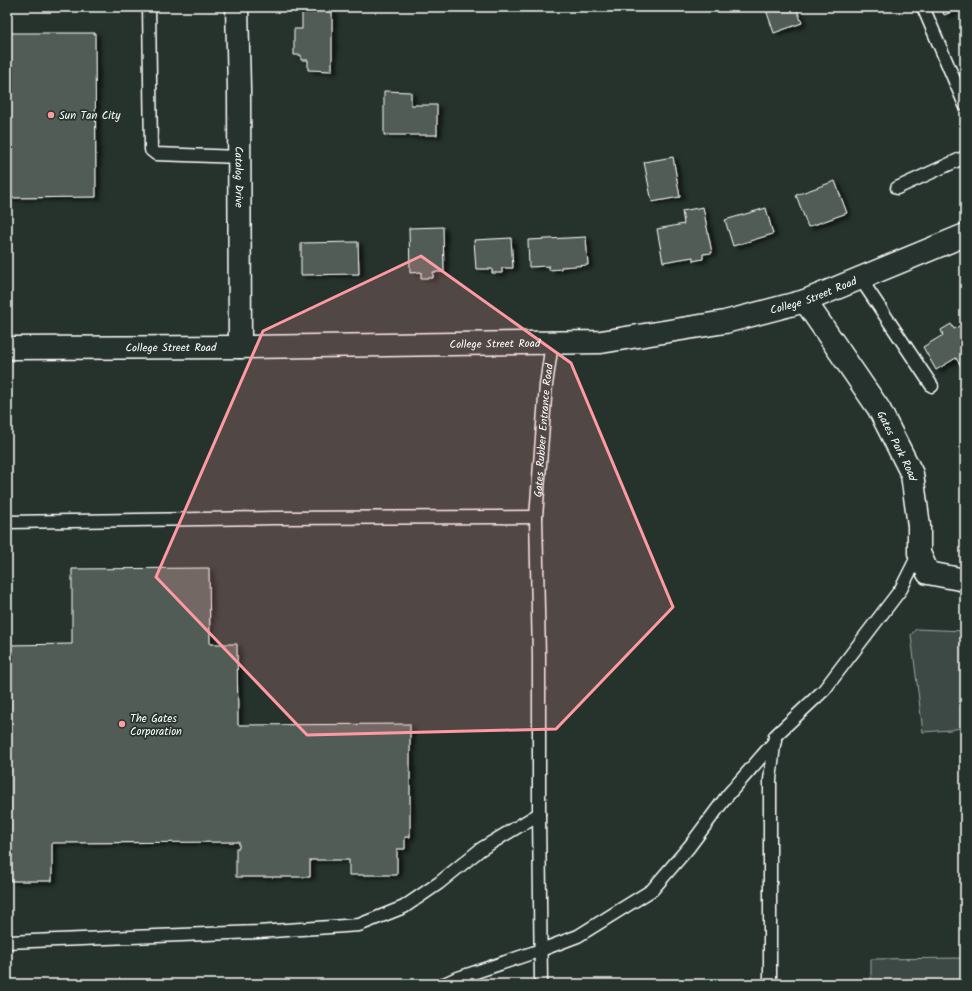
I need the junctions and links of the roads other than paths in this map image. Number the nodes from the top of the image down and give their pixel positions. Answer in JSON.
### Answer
{"nodes":[{"id":1,"x":149,"y":7,"type":"edge"},
{"id":2,"x":237,"y":7,"type":"edge"},
{"id":3,"x":923,"y":7,"type":"edge"},
{"id":4,"x":965,"y":105,"type":"edge"},
{"id":5,"x":240,"y":157,"type":"junction"},
{"id":6,"x":965,"y":157,"type":"edge"},
{"id":7,"x":897,"y":188,"type":"dead end"},
{"id":8,"x":965,"y":235,"type":"edge"},
{"id":9,"x":860,"y":278,"type":"junction"},
{"id":10,"x":805,"y":301,"type":"junction"},
{"id":11,"x":552,"y":343,"type":"junction"},
{"id":12,"x":240,"y":347,"type":"junction"},
{"id":13,"x":7,"y":348,"type":"edge"},
{"id":14,"x":932,"y":386,"type":"dead end"},
{"id":15,"x":536,"y":517,"type":"junction"},
{"id":16,"x":7,"y":522,"type":"edge"},
{"id":17,"x":919,"y":553,"type":"junction"},
{"id":18,"x":965,"y":580,"type":"edge"},
{"id":19,"x":775,"y":741,"type":"junction"},
{"id":20,"x":539,"y":814,"type":"junction"},
{"id":21,"x":7,"y":942,"type":"edge"},
{"id":22,"x":541,"y":950,"type":"junction"},
{"id":23,"x":444,"y":984,"type":"edge"},
{"id":24,"x":542,"y":984,"type":"edge"},
{"id":25,"x":770,"y":984,"type":"edge"}],
"edges":[{"from":1,"to":5,"type":"lane"},
{"from":2,"to":5,"type":"street","name":"Catalog Drive"},
{"from":3,"to":4,"type":"lane"},
{"from":5,"to":12,"type":"street","name":"Catalog Drive"},
{"from":6,"to":7,"type":"lane"},
{"from":8,"to":9,"type":"street","name":"College Street Road"},
{"from":9,"to":10,"type":"street","name":"College Street Road"},
{"from":9,"to":14,"type":"lane"},
{"from":10,"to":11,"type":"street","name":"College Street Road"},
{"from":10,"to":17,"type":"street","name":"Gates Park Road"},
{"from":11,"to":12,"type":"street","name":"College Street Road"},
{"from":11,"to":15,"type":"lane","name":"Gates Rubber Entrance Road"},
{"from":12,"to":13,"type":"street","name":"College Street Road"},
{"from":15,"to":16,"type":"lane"},
{"from":15,"to":20,"type":"lane","name":"Gates Rubber Entrance Road"},
{"from":17,"to":18,"type":"street","name":"Gates Park Road"},
{"from":17,"to":19,"type":"lane"},
{"from":19,"to":22,"type":"lane"},
{"from":19,"to":25,"type":"lane"},
{"from":20,"to":21,"type":"lane"},
{"from":20,"to":22,"type":"lane","name":"Gates Rubber Entrance Road"},
{"from":22,"to":23,"type":"lane"},
{"from":22,"to":24,"type":"lane","name":"Gates Rubber Entrance Road"}]}
